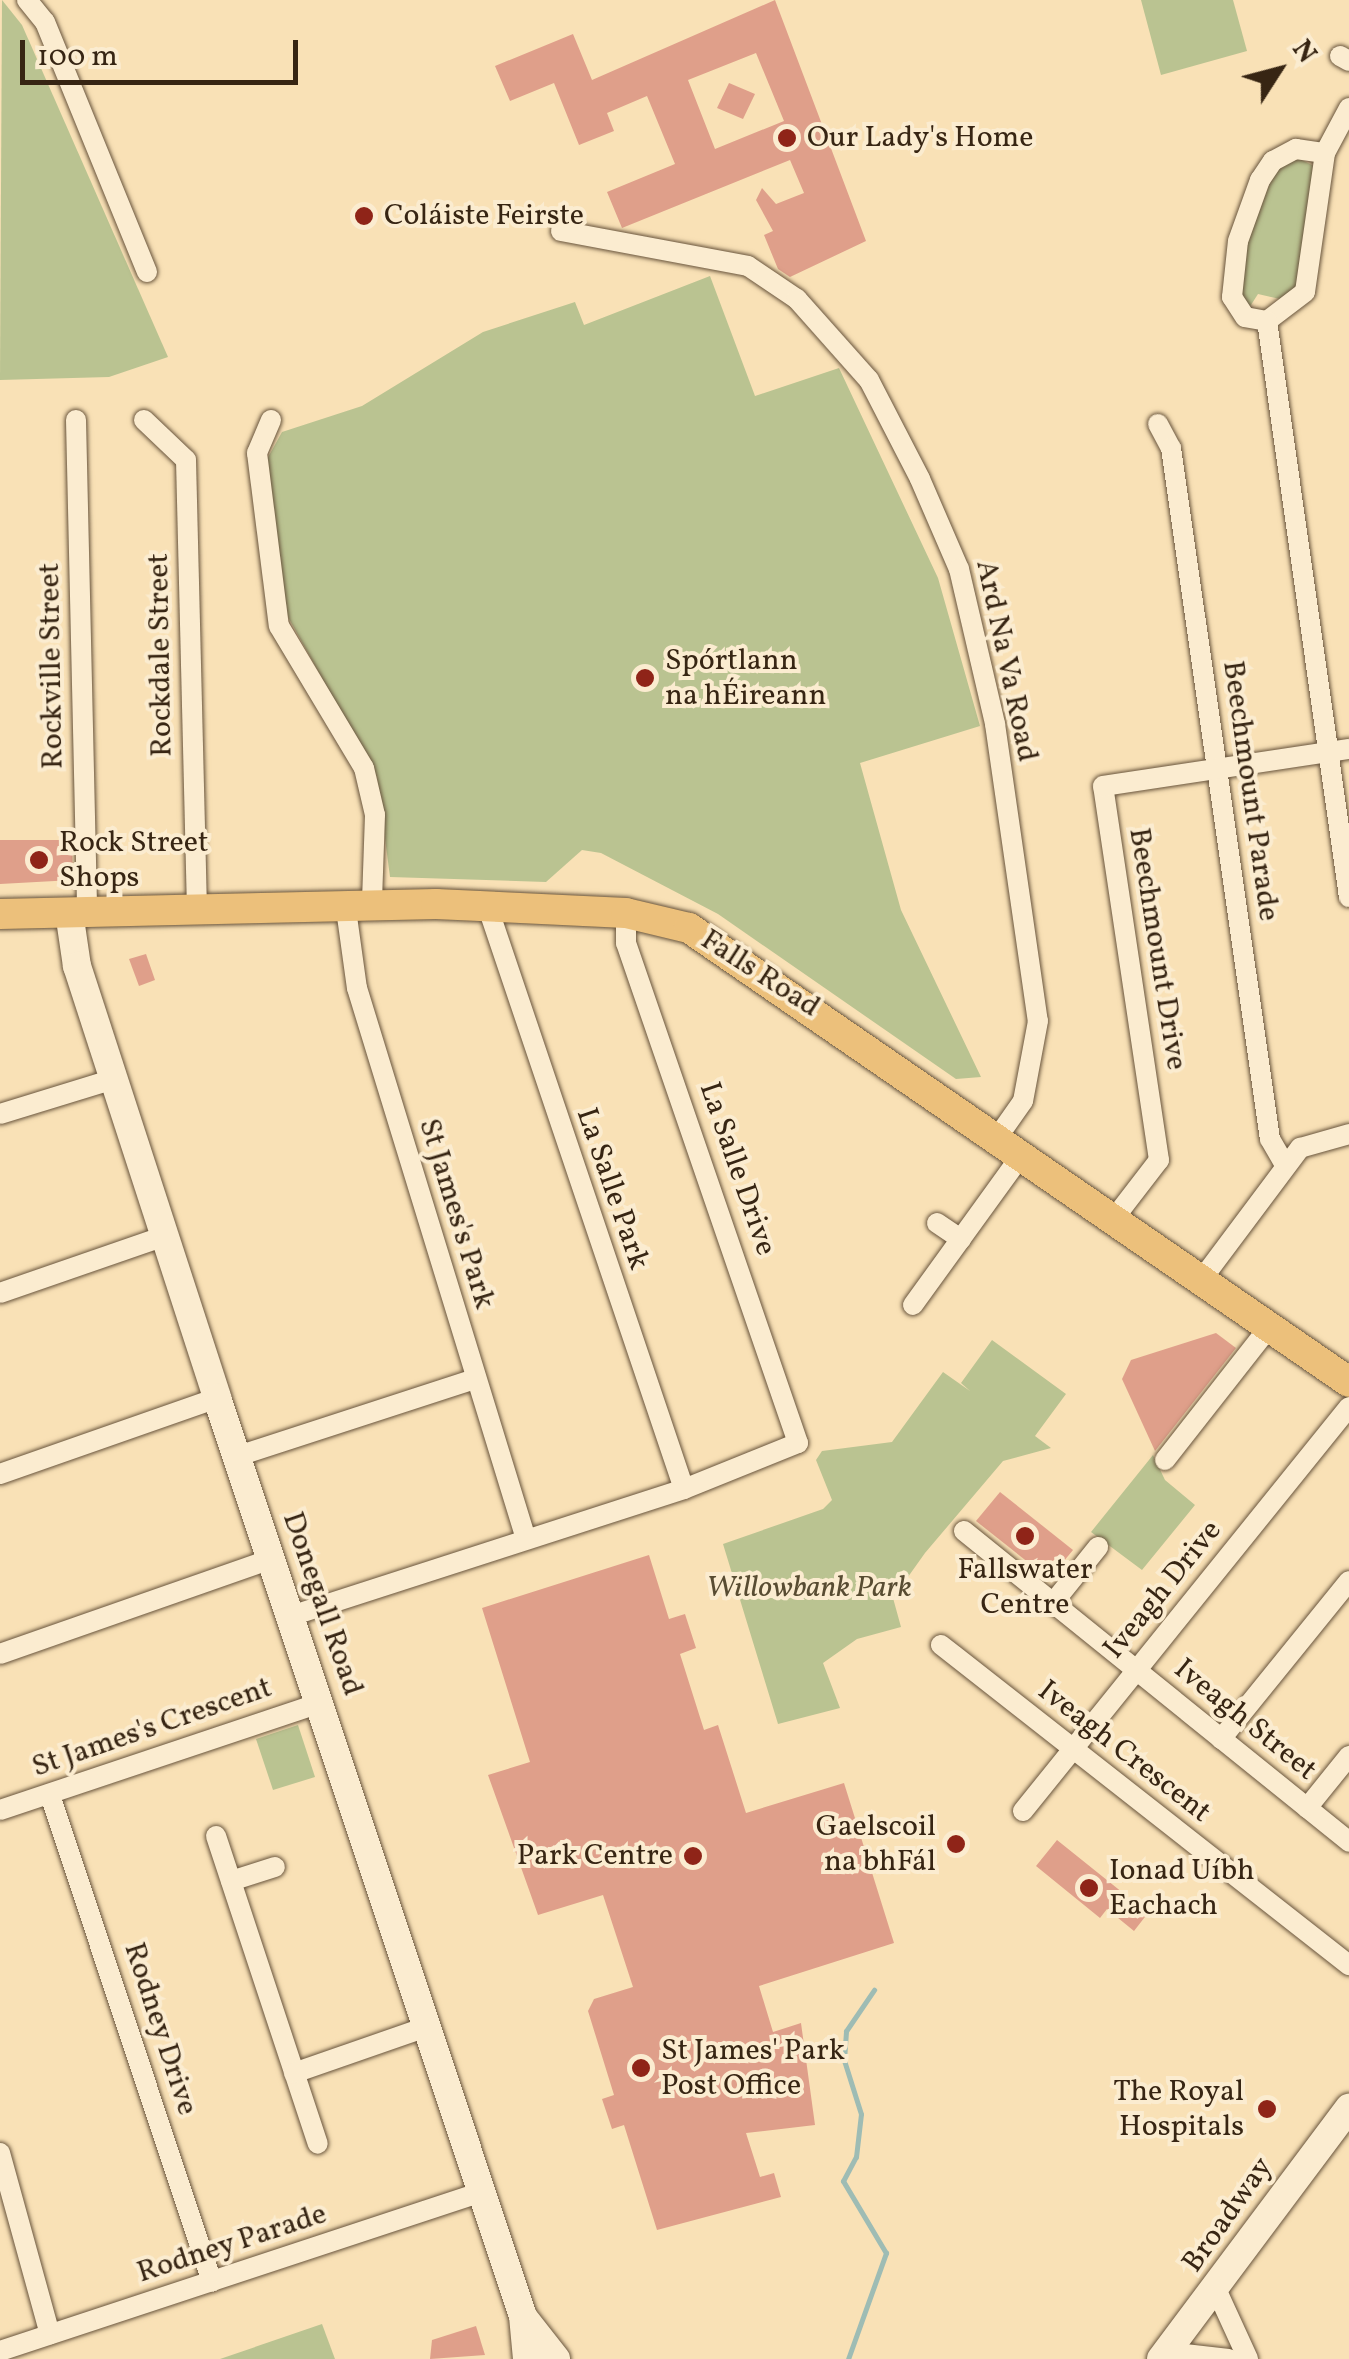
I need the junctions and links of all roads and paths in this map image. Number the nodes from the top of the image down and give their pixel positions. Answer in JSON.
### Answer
{"nodes":[{"id":1,"x":27,"y":0,"type":"edge"},
{"id":2,"x":1349,"y":108,"type":"edge"},
{"id":3,"x":1325,"y":153,"type":"junction"},
{"id":4,"x":561,"y":231,"type":"dead end"},
{"id":5,"x":146,"y":272,"type":"dead end"},
{"id":6,"x":1267,"y":321,"type":"junction"},
{"id":7,"x":76,"y":420,"type":"dead end"},
{"id":8,"x":144,"y":420,"type":"dead end"},
{"id":9,"x":272,"y":420,"type":"dead end"},
{"id":10,"x":1158,"y":424,"type":"dead end"},
{"id":11,"x":1339,"y":750,"type":"edge"},
{"id":12,"x":1217,"y":766,"type":"junction"},
{"id":13,"x":1349,"y":897,"type":"edge"},
{"id":14,"x":359,"y":902,"type":"junction"},
{"id":15,"x":197,"y":907,"type":"junction"},
{"id":16,"x":488,"y":908,"type":"junction"},
{"id":17,"x":78,"y":911,"type":"junction"},
{"id":18,"x":0,"y":914,"type":"edge"},
{"id":19,"x":626,"y":914,"type":"junction"},
{"id":20,"x":114,"y":1079,"type":"junction"},
{"id":21,"x":0,"y":1114,"type":"edge"},
{"id":22,"x":1349,"y":1134,"type":"edge"},
{"id":23,"x":1009,"y":1147,"type":"junction"},
{"id":24,"x":1285,"y":1165,"type":"junction"},
{"id":25,"x":1112,"y":1220,"type":"junction"},
{"id":26,"x":937,"y":1224,"type":"dead end"},
{"id":27,"x":165,"y":1236,"type":"junction"},
{"id":28,"x":961,"y":1240,"type":"junction"},
{"id":29,"x":1199,"y":1283,"type":"junction"},
{"id":30,"x":0,"y":1293,"type":"edge"},
{"id":31,"x":914,"y":1305,"type":"dead end"},
{"id":32,"x":1267,"y":1330,"type":"junction"},
{"id":33,"x":475,"y":1379,"type":"junction"},
{"id":34,"x":1348,"y":1385,"type":"edge"},
{"id":35,"x":217,"y":1398,"type":"junction"},
{"id":36,"x":238,"y":1456,"type":"junction"},
{"id":37,"x":1165,"y":1460,"type":"dead end"},
{"id":38,"x":0,"y":1474,"type":"edge"},
{"id":39,"x":684,"y":1489,"type":"junction"},
{"id":40,"x":964,"y":1530,"type":"dead end"},
{"id":41,"x":526,"y":1539,"type":"junction"},
{"id":42,"x":1098,"y":1547,"type":"dead end"},
{"id":43,"x":271,"y":1559,"type":"junction"},
{"id":44,"x":1349,"y":1580,"type":"edge"},
{"id":45,"x":1053,"y":1603,"type":"junction"},
{"id":46,"x":291,"y":1616,"type":"junction"},
{"id":47,"x":941,"y":1645,"type":"dead end"},
{"id":48,"x":0,"y":1654,"type":"edge"},
{"id":49,"x":1136,"y":1670,"type":"junction"},
{"id":50,"x":322,"y":1702,"type":"junction"},
{"id":51,"x":1221,"y":1739,"type":"junction"},
{"id":52,"x":1072,"y":1750,"type":"junction"},
{"id":53,"x":1349,"y":1756,"type":"edge"},
{"id":54,"x":50,"y":1794,"type":"junction"},
{"id":55,"x":1306,"y":1808,"type":"junction"},
{"id":56,"x":0,"y":1810,"type":"edge"},
{"id":57,"x":1023,"y":1810,"type":"dead end"},
{"id":58,"x":216,"y":1836,"type":"dead end"},
{"id":59,"x":1349,"y":1842,"type":"edge"},
{"id":60,"x":275,"y":1866,"type":"dead end"},
{"id":61,"x":231,"y":1881,"type":"junction"},
{"id":62,"x":1349,"y":1965,"type":"edge"},
{"id":63,"x":429,"y":2026,"type":"junction"},
{"id":64,"x":294,"y":2073,"type":"junction"},
{"id":65,"x":1349,"y":2108,"type":"edge"},
{"id":66,"x":318,"y":2144,"type":"dead end"},
{"id":67,"x":0,"y":2153,"type":"edge"},
{"id":68,"x":482,"y":2192,"type":"junction"},
{"id":69,"x":212,"y":2282,"type":"junction"},
{"id":70,"x":1216,"y":2289,"type":"junction"},
{"id":71,"x":523,"y":2316,"type":"junction"},
{"id":72,"x":50,"y":2334,"type":"junction"},
{"id":73,"x":0,"y":2350,"type":"edge"},
{"id":74,"x":1164,"y":2356,"type":"edge"},
{"id":75,"x":528,"y":2359,"type":"edge"},
{"id":76,"x":556,"y":2359,"type":"edge"},
{"id":77,"x":1229,"y":2359,"type":"edge"},
{"id":78,"x":1248,"y":2359,"type":"edge"}],
"edges":[{"from":1,"to":5,"type":"street"},
{"from":2,"to":3,"type":"street"},
{"from":3,"to":6,"type":"street"},
{"from":3,"to":6,"type":"street"},
{"from":4,"to":23,"type":"street","name":"Ard Na Va Road"},
{"from":6,"to":11,"type":"street"},
{"from":7,"to":17,"type":"street","name":"Rockville Street"},
{"from":8,"to":15,"type":"street","name":"Rockdale Street"},
{"from":9,"to":14,"type":"street","name":"St James's Park"},
{"from":10,"to":12,"type":"street","name":"Beechmount Parade"},
{"from":11,"to":12,"type":"street"},
{"from":11,"to":13,"type":"street"},
{"from":12,"to":24,"type":"street","name":"Beechmount Parade"},
{"from":12,"to":25,"type":"street","name":"Beechmount Drive"},
{"from":14,"to":15,"type":"main road","name":"Falls Road"},
{"from":14,"to":16,"type":"main road","name":"Falls Road"},
{"from":14,"to":33,"type":"street","name":"St James's Park"},
{"from":15,"to":17,"type":"main road","name":"Falls Road"},
{"from":16,"to":19,"type":"main road","name":"Falls Road"},
{"from":16,"to":39,"type":"street","name":"La Salle Park"},
{"from":17,"to":18,"type":"main road","name":"Falls Road"},
{"from":17,"to":20,"type":"street","name":"Donegall Road"},
{"from":19,"to":23,"type":"main road","name":"Falls Road"},
{"from":19,"to":39,"type":"street","name":"La Salle Drive"},
{"from":20,"to":21,"type":"street"},
{"from":20,"to":27,"type":"street","name":"Donegall Road"},
{"from":22,"to":24,"type":"street"},
{"from":23,"to":25,"type":"main road","name":"Falls Road"},
{"from":23,"to":28,"type":"street","name":"Ard Na Va Road"},
{"from":24,"to":29,"type":"street"},
{"from":25,"to":29,"type":"main road","name":"Falls Road"},
{"from":26,"to":28,"type":"street"},
{"from":27,"to":30,"type":"street"},
{"from":27,"to":35,"type":"street","name":"Donegall Road"},
{"from":28,"to":31,"type":"street","name":"Ard Na Va Road"},
{"from":29,"to":32,"type":"main road","name":"Falls Road"},
{"from":32,"to":34,"type":"main road","name":"Falls Road"},
{"from":32,"to":37,"type":"street"},
{"from":33,"to":36,"type":"street"},
{"from":33,"to":41,"type":"street","name":"St James's Park"},
{"from":34,"to":49,"type":"street","name":"Iveagh Drive"},
{"from":35,"to":36,"type":"street","name":"Donegall Road"},
{"from":35,"to":38,"type":"street"},
{"from":36,"to":43,"type":"street","name":"Donegall Road"},
{"from":39,"to":41,"type":"street"},
{"from":40,"to":45,"type":"street","name":"Iveagh Street"},
{"from":41,"to":46,"type":"street"},
{"from":42,"to":45,"type":"street"},
{"from":43,"to":46,"type":"street","name":"Donegall Road"},
{"from":43,"to":48,"type":"street"},
{"from":44,"to":51,"type":"street"},
{"from":45,"to":49,"type":"street","name":"Iveagh Street"},
{"from":46,"to":50,"type":"street","name":"Donegall Road"},
{"from":47,"to":52,"type":"street","name":"Iveagh Crescent"},
{"from":49,"to":51,"type":"street","name":"Iveagh Street"},
{"from":49,"to":52,"type":"street","name":"Iveagh Drive"},
{"from":50,"to":54,"type":"street","name":"St James's Crescent"},
{"from":50,"to":63,"type":"street","name":"Donegall Road"},
{"from":51,"to":55,"type":"street","name":"Iveagh Street"},
{"from":52,"to":57,"type":"street","name":"Iveagh Drive"},
{"from":52,"to":62,"type":"street","name":"Iveagh Crescent"},
{"from":53,"to":55,"type":"street"},
{"from":54,"to":56,"type":"street","name":"St James's Crescent"},
{"from":54,"to":69,"type":"street","name":"Rodney Drive"},
{"from":55,"to":59,"type":"street","name":"Iveagh Street"},
{"from":58,"to":61,"type":"street"},
{"from":60,"to":61,"type":"street"},
{"from":61,"to":64,"type":"street"},
{"from":63,"to":64,"type":"street"},
{"from":63,"to":68,"type":"street","name":"Donegall Road"},
{"from":64,"to":66,"type":"street"},
{"from":65,"to":70,"type":"street","name":"Broadway"},
{"from":67,"to":72,"type":"street"},
{"from":68,"to":69,"type":"street","name":"Rodney Parade"},
{"from":68,"to":71,"type":"street","name":"Donegall Road"},
{"from":69,"to":72,"type":"street","name":"Rodney Parade"},
{"from":70,"to":74,"type":"street","name":"Broadway"},
{"from":70,"to":78,"type":"street"},
{"from":71,"to":75,"type":"street","name":"Donegall Road"},
{"from":71,"to":76,"type":"street","name":"Donegall Road"},
{"from":72,"to":73,"type":"street","name":"Rodney Parade"},
{"from":74,"to":77,"type":"street"}]}
